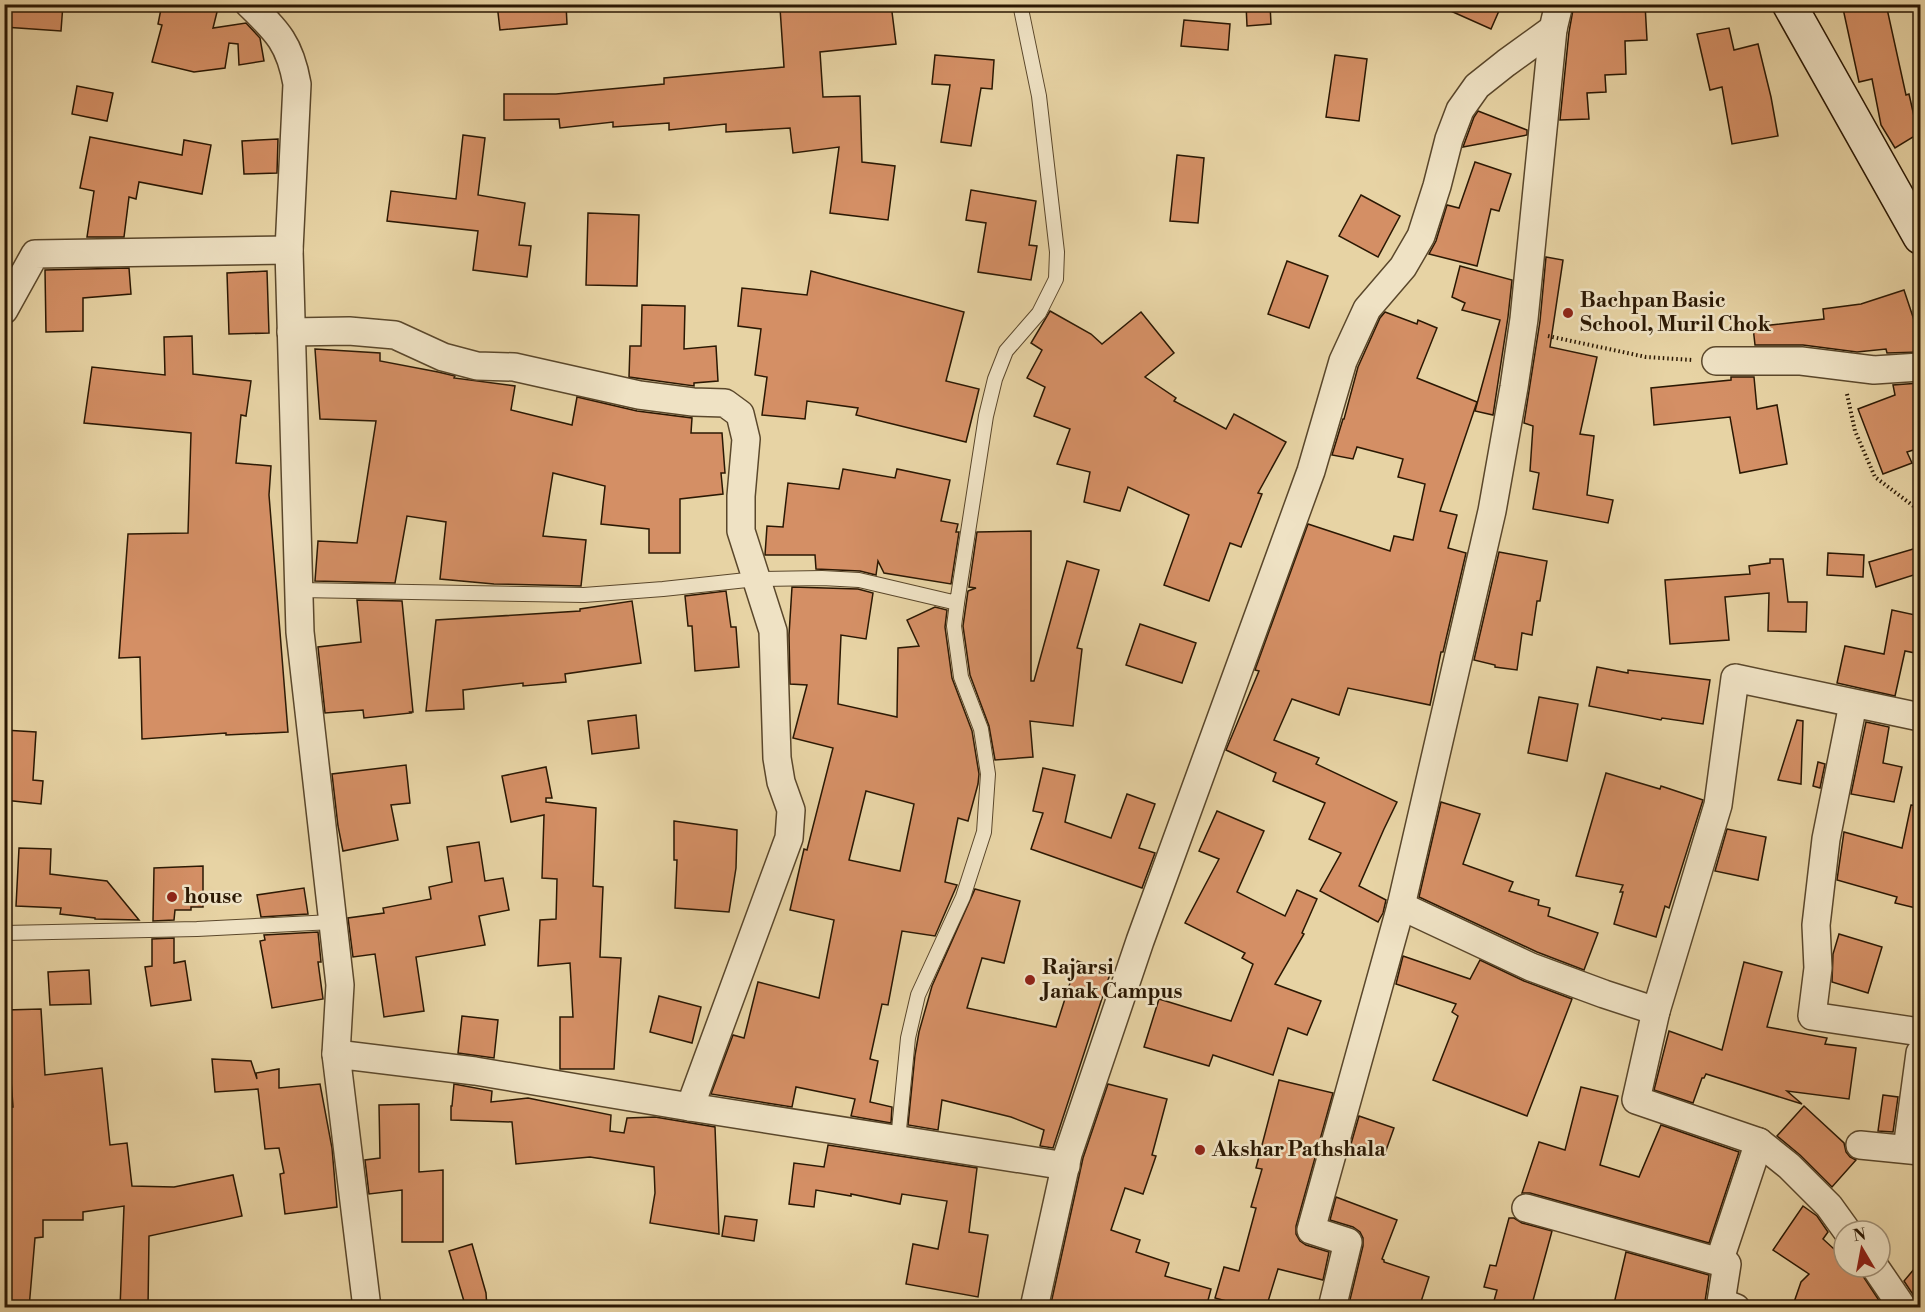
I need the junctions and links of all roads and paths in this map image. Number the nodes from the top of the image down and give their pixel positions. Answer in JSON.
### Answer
{"nodes":[{"id":1,"x":249,"y":4,"type":"edge"},
{"id":2,"x":1020,"y":4,"type":"edge"},
{"id":3,"x":1789,"y":4,"type":"edge"},
{"id":4,"x":1556,"y":17,"type":"edge"},
{"id":5,"x":1920,"y":237,"type":"edge"},
{"id":6,"x":289,"y":250,"type":"junction"},
{"id":7,"x":4,"y":310,"type":"edge"},
{"id":8,"x":1522,"y":331,"type":"junction"},
{"id":9,"x":291,"y":332,"type":"junction"},
{"id":10,"x":1716,"y":361,"type":"joint"},
{"id":11,"x":1842,"y":366,"type":"junction"},
{"id":12,"x":1920,"y":367,"type":"edge"},
{"id":13,"x":1920,"y":511,"type":"edge"},
{"id":14,"x":756,"y":579,"type":"junction"},
{"id":15,"x":298,"y":590,"type":"junction"},
{"id":16,"x":957,"y":603,"type":"junction"},
{"id":17,"x":1853,"y":704,"type":"junction"},
{"id":18,"x":1920,"y":717,"type":"edge"},
{"id":19,"x":1401,"y":906,"type":"junction"},
{"id":20,"x":332,"y":922,"type":"junction"},
{"id":21,"x":4,"y":933,"type":"edge"},
{"id":22,"x":1656,"y":1011,"type":"junction"},
{"id":23,"x":1920,"y":1032,"type":"edge"},
{"id":24,"x":1920,"y":1053,"type":"edge"},
{"id":25,"x":336,"y":1054,"type":"junction"},
{"id":26,"x":690,"y":1107,"type":"junction"},
{"id":27,"x":898,"y":1140,"type":"junction"},
{"id":28,"x":1759,"y":1142,"type":"junction"},
{"id":29,"x":1860,"y":1145,"type":"dead end"},
{"id":30,"x":1914,"y":1150,"type":"edge"},
{"id":31,"x":1066,"y":1166,"type":"junction"},
{"id":32,"x":1526,"y":1208,"type":"dead end"},
{"id":33,"x":1838,"y":1219,"type":"edge"},
{"id":34,"x":1719,"y":1262,"type":"junction"},
{"id":35,"x":1883,"y":1279,"type":"edge"},
{"id":36,"x":367,"y":1308,"type":"edge"},
{"id":37,"x":1034,"y":1308,"type":"edge"},
{"id":38,"x":1332,"y":1308,"type":"edge"},
{"id":39,"x":1736,"y":1308,"type":"edge"},
{"id":40,"x":1903,"y":1308,"type":"edge"}],
"edges":[{"from":1,"to":6,"type":"street"},
{"from":2,"to":16,"type":"lane"},
{"from":3,"to":5,"type":"main road"},
{"from":4,"to":8,"type":"street"},
{"from":4,"to":31,"type":"street"},
{"from":6,"to":7,"type":"street"},
{"from":6,"to":9,"type":"street"},
{"from":8,"to":10,"type":"path"},
{"from":8,"to":19,"type":"street"},
{"from":9,"to":14,"type":"street"},
{"from":9,"to":15,"type":"street"},
{"from":10,"to":11,"type":"street"},
{"from":11,"to":12,"type":"street"},
{"from":11,"to":13,"type":"path"},
{"from":14,"to":15,"type":"lane"},
{"from":14,"to":16,"type":"lane"},
{"from":14,"to":26,"type":"street"},
{"from":15,"to":20,"type":"street"},
{"from":16,"to":27,"type":"lane"},
{"from":17,"to":18,"type":"street"},
{"from":17,"to":22,"type":"street"},
{"from":17,"to":23,"type":"street"},
{"from":19,"to":22,"type":"street"},
{"from":19,"to":38,"type":"street"},
{"from":20,"to":21,"type":"lane"},
{"from":20,"to":25,"type":"street"},
{"from":22,"to":28,"type":"street"},
{"from":24,"to":30,"type":"street"},
{"from":25,"to":26,"type":"street"},
{"from":25,"to":36,"type":"street"},
{"from":26,"to":27,"type":"street"},
{"from":27,"to":31,"type":"street"},
{"from":28,"to":33,"type":"street"},
{"from":28,"to":34,"type":"street"},
{"from":29,"to":30,"type":"street"},
{"from":31,"to":37,"type":"street"},
{"from":32,"to":34,"type":"street"},
{"from":34,"to":39,"type":"street"},
{"from":35,"to":40,"type":"street"}]}
